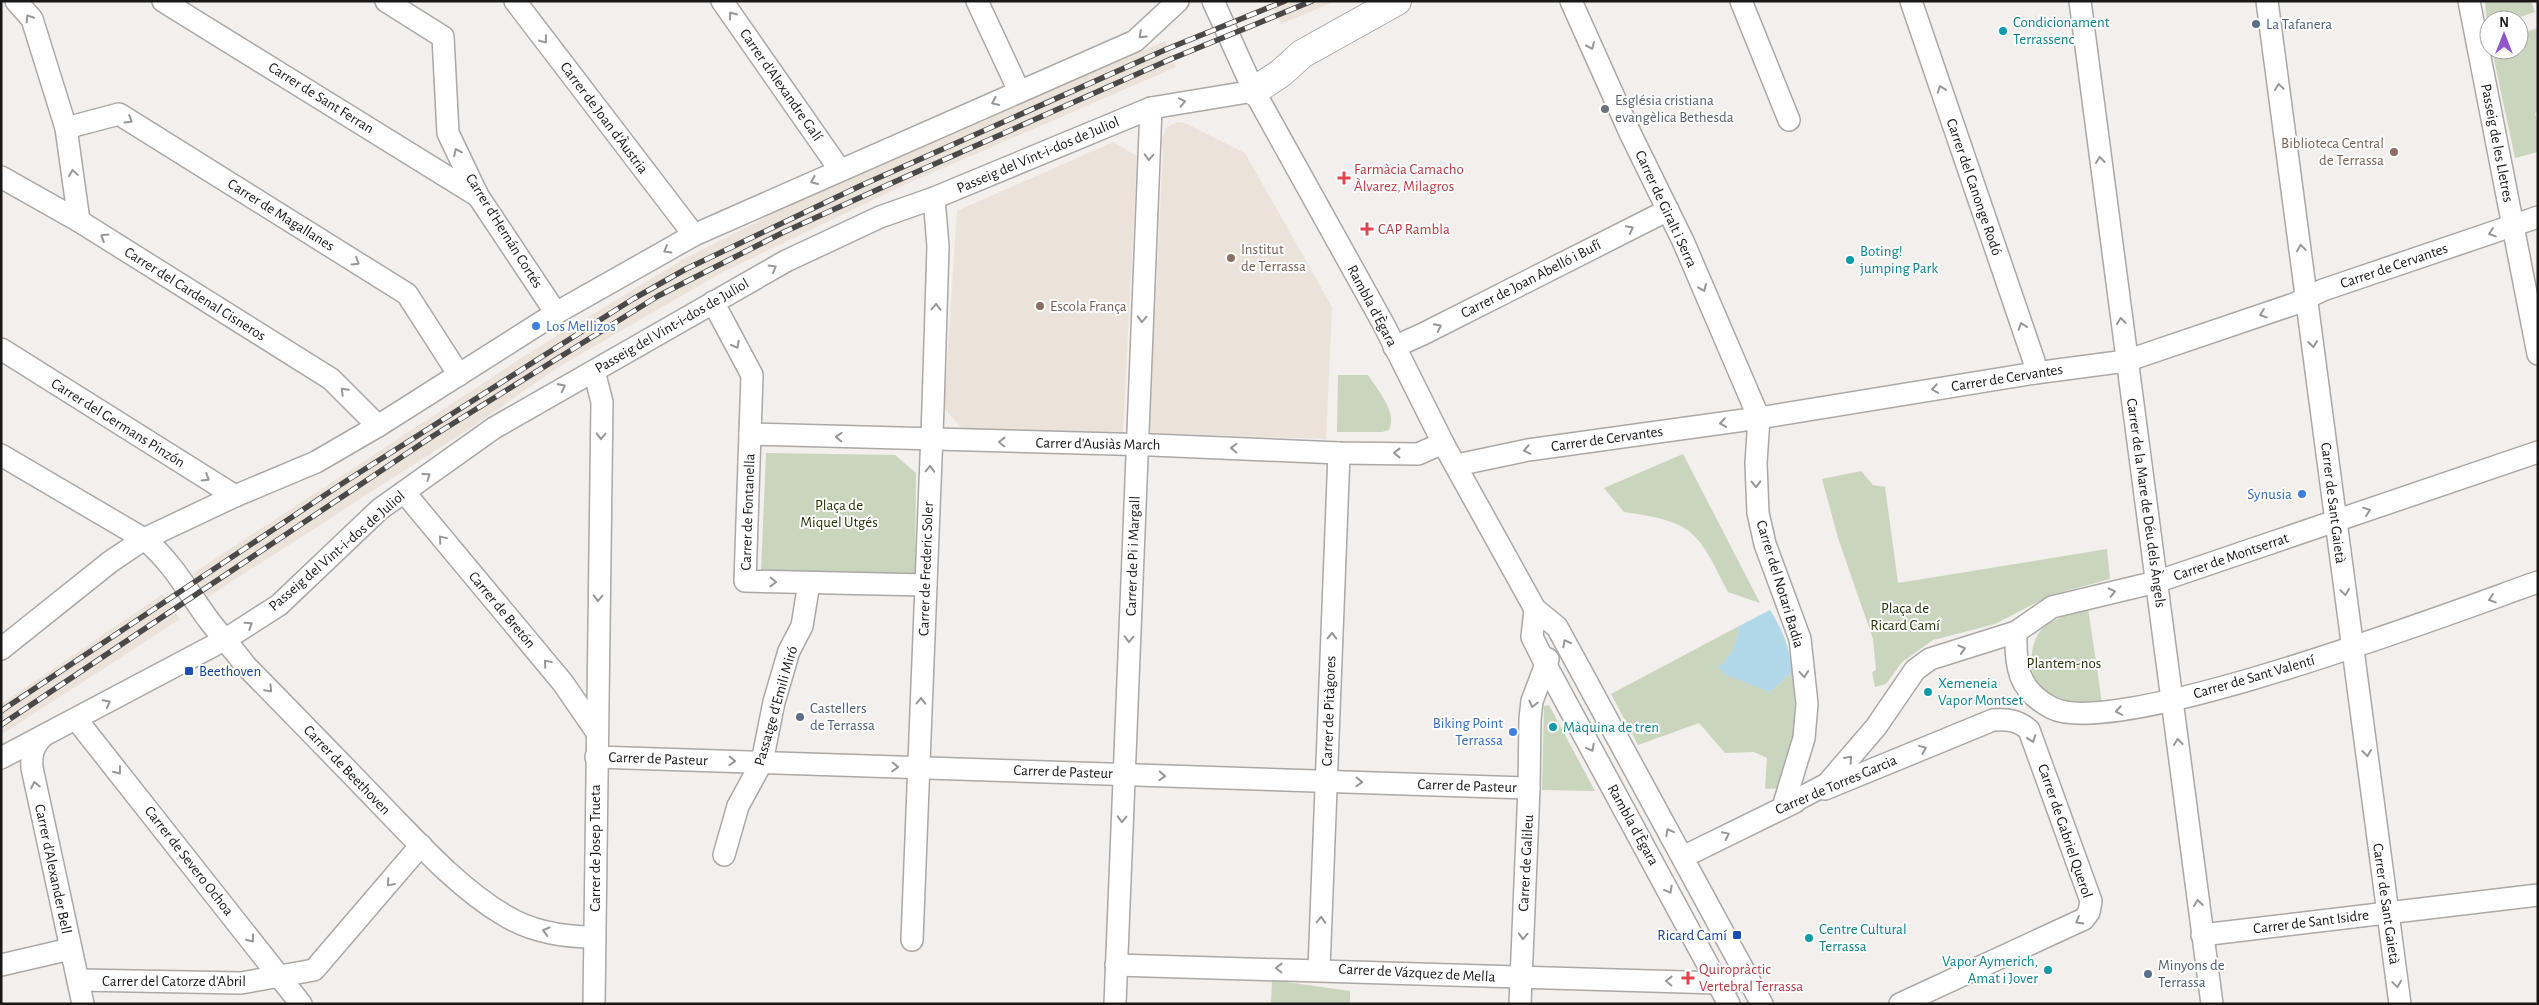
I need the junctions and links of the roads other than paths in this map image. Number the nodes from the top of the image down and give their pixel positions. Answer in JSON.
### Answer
{"nodes":[{"id":1,"x":16,"y":1,"type":"edge"},
{"id":2,"x":163,"y":1,"type":"edge"},
{"id":3,"x":386,"y":1,"type":"edge"},
{"id":4,"x":514,"y":1,"type":"edge"},
{"id":5,"x":722,"y":1,"type":"edge"},
{"id":6,"x":977,"y":1,"type":"edge"},
{"id":7,"x":1178,"y":1,"type":"edge"},
{"id":8,"x":1213,"y":1,"type":"edge"},
{"id":9,"x":1397,"y":1,"type":"edge"},
{"id":10,"x":1571,"y":1,"type":"edge"},
{"id":11,"x":1741,"y":1,"type":"edge"},
{"id":12,"x":1911,"y":1,"type":"edge"},
{"id":13,"x":2080,"y":1,"type":"edge"},
{"id":14,"x":2267,"y":1,"type":"edge"},
{"id":15,"x":2469,"y":1,"type":"edge"},
{"id":16,"x":1019,"y":91,"type":"junction"},
{"id":17,"x":1254,"y":91,"type":"junction"},
{"id":18,"x":1151,"y":108,"type":"junction"},
{"id":19,"x":1789,"y":120,"type":"dead end"},
{"id":20,"x":66,"y":128,"type":"junction"},
{"id":21,"x":840,"y":170,"type":"junction"},
{"id":22,"x":1,"y":177,"type":"edge"},
{"id":23,"x":478,"y":196,"type":"junction"},
{"id":24,"x":934,"y":198,"type":"junction"},
{"id":25,"x":1668,"y":210,"type":"junction"},
{"id":26,"x":2538,"y":217,"type":"edge"},
{"id":27,"x":79,"y":221,"type":"junction"},
{"id":28,"x":2514,"y":226,"type":"junction"},
{"id":29,"x":694,"y":235,"type":"junction"},
{"id":30,"x":2308,"y":296,"type":"junction"},
{"id":31,"x":713,"y":302,"type":"junction"},
{"id":32,"x":556,"y":313,"type":"junction"},
{"id":33,"x":1394,"y":346,"type":"junction"},
{"id":34,"x":1,"y":350,"type":"edge"},
{"id":35,"x":2538,"y":354,"type":"edge"},
{"id":36,"x":2126,"y":361,"type":"junction"},
{"id":37,"x":594,"y":370,"type":"junction"},
{"id":38,"x":2035,"y":373,"type":"junction"},
{"id":39,"x":459,"y":375,"type":"junction"},
{"id":40,"x":1759,"y":418,"type":"junction"},
{"id":41,"x":378,"y":426,"type":"junction"},
{"id":42,"x":750,"y":434,"type":"junction"},
{"id":43,"x":932,"y":440,"type":"junction"},
{"id":44,"x":1443,"y":443,"type":"junction"},
{"id":45,"x":1137,"y":444,"type":"junction"},
{"id":46,"x":2538,"y":452,"type":"edge"},
{"id":47,"x":1339,"y":453,"type":"junction"},
{"id":48,"x":1,"y":455,"type":"edge"},
{"id":49,"x":1457,"y":465,"type":"junction"},
{"id":50,"x":404,"y":492,"type":"junction"},
{"id":51,"x":235,"y":496,"type":"junction"},
{"id":52,"x":2335,"y":522,"type":"junction"},
{"id":53,"x":144,"y":539,"type":"junction"},
{"id":54,"x":2156,"y":582,"type":"junction"},
{"id":55,"x":2538,"y":582,"type":"edge"},
{"id":56,"x":809,"y":583,"type":"junction"},
{"id":57,"x":926,"y":585,"type":"junction"},
{"id":58,"x":1534,"y":609,"type":"junction"},
{"id":59,"x":10,"y":631,"type":"edge"},
{"id":60,"x":2016,"y":632,"type":"junction"},
{"id":61,"x":226,"y":639,"type":"junction"},
{"id":62,"x":2353,"y":647,"type":"junction"},
{"id":63,"x":1,"y":649,"type":"edge"},
{"id":64,"x":597,"y":662,"type":"junction"},
{"id":65,"x":1547,"y":667,"type":"junction"},
{"id":66,"x":1587,"y":680,"type":"junction"},
{"id":67,"x":564,"y":683,"type":"junction"},
{"id":68,"x":2173,"y":700,"type":"junction"},
{"id":69,"x":76,"y":719,"type":"junction"},
{"id":70,"x":1993,"y":720,"type":"joint"},
{"id":71,"x":596,"y":731,"type":"junction"},
{"id":72,"x":42,"y":737,"type":"junction"},
{"id":73,"x":596,"y":757,"type":"junction"},
{"id":74,"x":1,"y":758,"type":"edge"},
{"id":75,"x":762,"y":762,"type":"junction"},
{"id":76,"x":918,"y":768,"type":"junction"},
{"id":77,"x":1124,"y":774,"type":"junction"},
{"id":78,"x":1327,"y":781,"type":"junction"},
{"id":79,"x":1530,"y":788,"type":"junction"},
{"id":80,"x":1782,"y":807,"type":"junction"},
{"id":81,"x":421,"y":845,"type":"junction"},
{"id":82,"x":724,"y":855,"type":"dead end"},
{"id":83,"x":1683,"y":857,"type":"junction"},
{"id":84,"x":2538,"y":895,"type":"edge"},
{"id":85,"x":2387,"y":913,"type":"junction"},
{"id":86,"x":2202,"y":935,"type":"junction"},
{"id":87,"x":594,"y":937,"type":"junction"},
{"id":88,"x":912,"y":940,"type":"dead end"},
{"id":89,"x":70,"y":950,"type":"junction"},
{"id":90,"x":1,"y":965,"type":"edge"},
{"id":91,"x":1116,"y":965,"type":"junction"},
{"id":92,"x":1319,"y":969,"type":"junction"},
{"id":93,"x":282,"y":977,"type":"junction"},
{"id":94,"x":1521,"y":978,"type":"junction"},
{"id":95,"x":79,"y":980,"type":"junction"},
{"id":96,"x":1718,"y":982,"type":"junction"},
{"id":97,"x":1757,"y":995,"type":"edge"},
{"id":98,"x":83,"y":1004,"type":"edge"},
{"id":99,"x":301,"y":1004,"type":"edge"},
{"id":100,"x":594,"y":1004,"type":"edge"},
{"id":101,"x":1115,"y":1004,"type":"edge"},
{"id":102,"x":1520,"y":1004,"type":"edge"},
{"id":103,"x":1729,"y":1004,"type":"edge"},
{"id":104,"x":1900,"y":1004,"type":"edge"},
{"id":105,"x":2212,"y":1004,"type":"edge"},
{"id":106,"x":2400,"y":1004,"type":"edge"}],
"edges":[{"from":20,"to":1,"type":"street","one_way":true},
{"from":2,"to":23,"type":"street","name":"Carrer de Sant Ferran"},
{"from":23,"to":3,"type":"street","name":"Carrer d'Hernán Cortés","one_way":true},
{"from":4,"to":29,"type":"street","name":"Carrer de Joan d'Àustria","one_way":true},
{"from":21,"to":5,"type":"street","name":"Carrer d'Alexandre Galí","one_way":true},
{"from":6,"to":16,"type":"street"},
{"from":7,"to":16,"type":"street","one_way":true},
{"from":8,"to":17,"type":"street","name":"Rambla d'Ègara"},
{"from":9,"to":17,"type":"street","name":"Passeig del Vint-i-dos de Juliol"},
{"from":10,"to":25,"type":"street","name":"Carrer de Giralt i Serra","one_way":true},
{"from":11,"to":19,"type":"street"},
{"from":38,"to":12,"type":"street","name":"Carrer del Canonge Rodó","one_way":true},
{"from":36,"to":13,"type":"street","name":"Carrer de la Mare de Déu dels Àngels","one_way":true},
{"from":30,"to":14,"type":"street","name":"Carrer de Sant Gaietà","one_way":true},
{"from":15,"to":28,"type":"street","name":"Passeig de les Lletres"},
{"from":16,"to":21,"type":"street","one_way":true},
{"from":18,"to":17,"type":"street","name":"Passeig del Vint-i-dos de Juliol","one_way":true},
{"from":17,"to":33,"type":"street","name":"Rambla d'Ègara"},
{"from":18,"to":24,"type":"street","name":"Passeig del Vint-i-dos de Juliol"},
{"from":18,"to":45,"type":"street","name":"Carrer de Pi i Margall","one_way":true},
{"from":27,"to":20,"type":"street","one_way":true},
{"from":20,"to":39,"type":"street","name":"Carrer de Magallanes","one_way":true},
{"from":21,"to":29,"type":"street","one_way":true},
{"from":22,"to":27,"type":"street","name":"Carrer del Cardenal Cisneros"},
{"from":23,"to":32,"type":"street","name":"Carrer d'Hernán Cortés"},
{"from":31,"to":24,"type":"street","name":"Passeig del Vint-i-dos de Juliol","one_way":true},
{"from":43,"to":24,"type":"street","name":"Carrer de Frederic Soler","one_way":true},
{"from":33,"to":25,"type":"street","name":"Carrer de Joan Abelló i Bufí","one_way":true},
{"from":25,"to":40,"type":"street","name":"Carrer de Giralt i Serra","one_way":true},
{"from":26,"to":28,"type":"street","name":"Carrer de Cervantes"},
{"from":41,"to":27,"type":"street","name":"Carrer del Cardenal Cisneros","one_way":true},
{"from":28,"to":30,"type":"street","name":"Carrer de Cervantes","one_way":true},
{"from":28,"to":35,"type":"street","name":"Passeig de les Lletres"},
{"from":29,"to":32,"type":"street","one_way":true},
{"from":30,"to":36,"type":"street","name":"Carrer de Cervantes","one_way":true},
{"from":30,"to":52,"type":"street","name":"Carrer de Sant Gaietà","one_way":true},
{"from":31,"to":37,"type":"street","name":"Passeig del Vint-i-dos de Juliol"},
{"from":31,"to":42,"type":"street","name":"Carrer de Fontanella","one_way":true},
{"from":32,"to":39,"type":"street"},
{"from":33,"to":44,"type":"street","name":"Rambla d'Ègara"},
{"from":34,"to":51,"type":"street","name":"Carrer del Germans Pinzón","one_way":true},
{"from":36,"to":38,"type":"street","name":"Carrer de Cervantes"},
{"from":36,"to":54,"type":"street","name":"Carrer de la Mare de Déu dels Àngels"},
{"from":50,"to":37,"type":"street","name":"Passeig del Vint-i-dos de Juliol","one_way":true},
{"from":37,"to":64,"type":"street","name":"Carrer de Josep Trueta","one_way":true},
{"from":38,"to":40,"type":"street","name":"Carrer de Cervantes","one_way":true},
{"from":39,"to":41,"type":"street"},
{"from":40,"to":49,"type":"street","name":"Carrer de Cervantes","one_way":true},
{"from":40,"to":80,"type":"street","name":"Carrer del Notari Badia","one_way":true},
{"from":41,"to":51,"type":"street"},
{"from":43,"to":42,"type":"street","name":"Carrer d'Ausiàs March","one_way":true},
{"from":42,"to":56,"type":"street","name":"Carrer de Fontanella","one_way":true},
{"from":45,"to":43,"type":"street","name":"Carrer d'Ausiàs March","one_way":true},
{"from":57,"to":43,"type":"street","name":"Carrer de Frederic Soler","one_way":true},
{"from":44,"to":47,"type":"street","name":"Carrer d'Ausiàs March","one_way":true},
{"from":44,"to":49,"type":"street","name":"Rambla d'Ègara"},
{"from":47,"to":45,"type":"street","name":"Carrer d'Ausiàs March","one_way":true},
{"from":45,"to":77,"type":"street","name":"Carrer de Pi i Margall","one_way":true},
{"from":52,"to":46,"type":"street","name":"Carrer de Montserrat","one_way":true},
{"from":78,"to":47,"type":"street","name":"Carrer de Pitàgores","one_way":true},
{"from":48,"to":53,"type":"street","name":"Carrer de Beethoven"},
{"from":49,"to":58,"type":"street","name":"Rambla d'Ègara"},
{"from":61,"to":50,"type":"street","name":"Passeig del Vint-i-dos de Juliol","one_way":true},
{"from":67,"to":50,"type":"street","name":"Carrer de Bretón","one_way":true},
{"from":51,"to":53,"type":"street"},
{"from":52,"to":54,"type":"street","name":"Carrer de Montserrat"},
{"from":52,"to":62,"type":"street","name":"Carrer de Sant Gaietà","one_way":true},
{"from":53,"to":59,"type":"street"},
{"from":53,"to":61,"type":"street","name":"Carrer de Beethoven"},
{"from":60,"to":54,"type":"street","name":"Carrer de Montserrat","one_way":true},
{"from":54,"to":68,"type":"street","name":"Carrer de la Mare de Déu dels Àngels"},
{"from":55,"to":62,"type":"street","name":"Carrer de Sant Valentí","one_way":true},
{"from":56,"to":57,"type":"street","name":"Carrer de Fontanella"},
{"from":56,"to":75,"type":"street","name":"Passatge d'Emili Miró"},
{"from":76,"to":57,"type":"street","name":"Carrer de Frederic Soler","one_way":true},
{"from":58,"to":65,"type":"street","name":"Carrer de Galileu"},
{"from":66,"to":58,"type":"street","name":"Rambla d'Ègara","one_way":true},
{"from":59,"to":63,"type":"street"},
{"from":68,"to":60,"type":"street","name":"Carrer de Sant Valentí","one_way":true},
{"from":80,"to":60,"type":"street","name":"Carrer de Montserrat","one_way":true},
{"from":69,"to":61,"type":"street","name":"Passeig del Vint-i-dos de Juliol","one_way":true},
{"from":61,"to":81,"type":"street","name":"Carrer de Beethoven","one_way":true},
{"from":62,"to":68,"type":"street","name":"Carrer de Sant Valentí"},
{"from":62,"to":85,"type":"street","name":"Carrer de Sant Gaietà","one_way":true},
{"from":64,"to":67,"type":"street"},
{"from":64,"to":71,"type":"street","name":"Carrer de Josep Trueta"},
{"from":65,"to":66,"type":"street"},
{"from":65,"to":79,"type":"street","name":"Carrer de Galileu","one_way":true},
{"from":65,"to":96,"type":"street","name":"Rambla d'Ègara","one_way":true},
{"from":83,"to":66,"type":"street","name":"Rambla d'Ègara","one_way":true},
{"from":67,"to":71,"type":"street","name":"Carrer de Bretón"},
{"from":86,"to":68,"type":"street","name":"Carrer de la Mare de Déu dels Àngels","one_way":true},
{"from":69,"to":72,"type":"street","name":"Passeig del Vint-i-dos de Juliol"},
{"from":69,"to":93,"type":"street","name":"Carrer de Severo Ochoa","one_way":true},
{"from":80,"to":70,"type":"street","name":"Carrer de Torres Garcia","one_way":true},
{"from":70,"to":104,"type":"street","name":"Carrer de Gabriel Querol","one_way":true},
{"from":71,"to":73,"type":"street","name":"Carrer de Josep Trueta"},
{"from":72,"to":74,"type":"street","name":"Passeig del Vint-i-dos de Juliol"},
{"from":89,"to":72,"type":"street","name":"Carrer d'Alexander Bell","one_way":true},
{"from":73,"to":75,"type":"street","name":"Carrer de Pasteur","one_way":true},
{"from":73,"to":87,"type":"street","name":"Carrer de Josep Trueta"},
{"from":75,"to":76,"type":"street","name":"Carrer de Pasteur","one_way":true},
{"from":75,"to":82,"type":"street","name":"Passatge d'Emili Miró"},
{"from":76,"to":77,"type":"street","name":"Carrer de Pasteur"},
{"from":76,"to":88,"type":"street","name":"Carrer de Frederic Soler"},
{"from":77,"to":78,"type":"street","name":"Carrer de Pasteur","one_way":true},
{"from":77,"to":91,"type":"street","name":"Carrer de Pi i Margall","one_way":true},
{"from":78,"to":79,"type":"street","name":"Carrer de Pasteur","one_way":true},
{"from":92,"to":78,"type":"street","name":"Carrer de Pitàgores","one_way":true},
{"from":79,"to":94,"type":"street","name":"Carrer de Galileu","one_way":true},
{"from":83,"to":80,"type":"street","name":"Carrer de Torres Garcia","one_way":true},
{"from":87,"to":81,"type":"street","name":"Carrer de Beethoven","one_way":true},
{"from":81,"to":93,"type":"street","name":"Carrer del Catorze d'Abril","one_way":true},
{"from":83,"to":97,"type":"street","name":"Rambla d'Ègara"},
{"from":84,"to":85,"type":"street","name":"Carrer de Sant Isidre"},
{"from":85,"to":86,"type":"street","name":"Carrer de Sant Isidre"},
{"from":85,"to":106,"type":"street","name":"Carrer de Sant Gaietà","one_way":true},
{"from":86,"to":105,"type":"street","name":"Carrer de la Mare de Déu dels Àngels"},
{"from":87,"to":100,"type":"street","name":"Carrer de Josep Trueta"},
{"from":89,"to":90,"type":"street"},
{"from":89,"to":95,"type":"street","name":"Carrer d'Alexander Bell"},
{"from":92,"to":91,"type":"street","name":"Carrer de Vázquez de Mella","one_way":true},
{"from":91,"to":101,"type":"street","name":"Carrer de Pi i Margall"},
{"from":92,"to":94,"type":"street","name":"Carrer de Vázquez de Mella"},
{"from":93,"to":95,"type":"street","name":"Carrer del Catorze d'Abril"},
{"from":93,"to":99,"type":"street","name":"Carrer de Severo Ochoa"},
{"from":96,"to":94,"type":"street","name":"Carrer de Vázquez de Mella","one_way":true},
{"from":94,"to":102,"type":"street","name":"Carrer de Galileu"},
{"from":95,"to":98,"type":"street","name":"Carrer d'Alexander Bell"},
{"from":96,"to":97,"type":"street","name":"Rambla d'Ègara"},
{"from":96,"to":103,"type":"street","name":"Rambla d'Ègara"}]}
